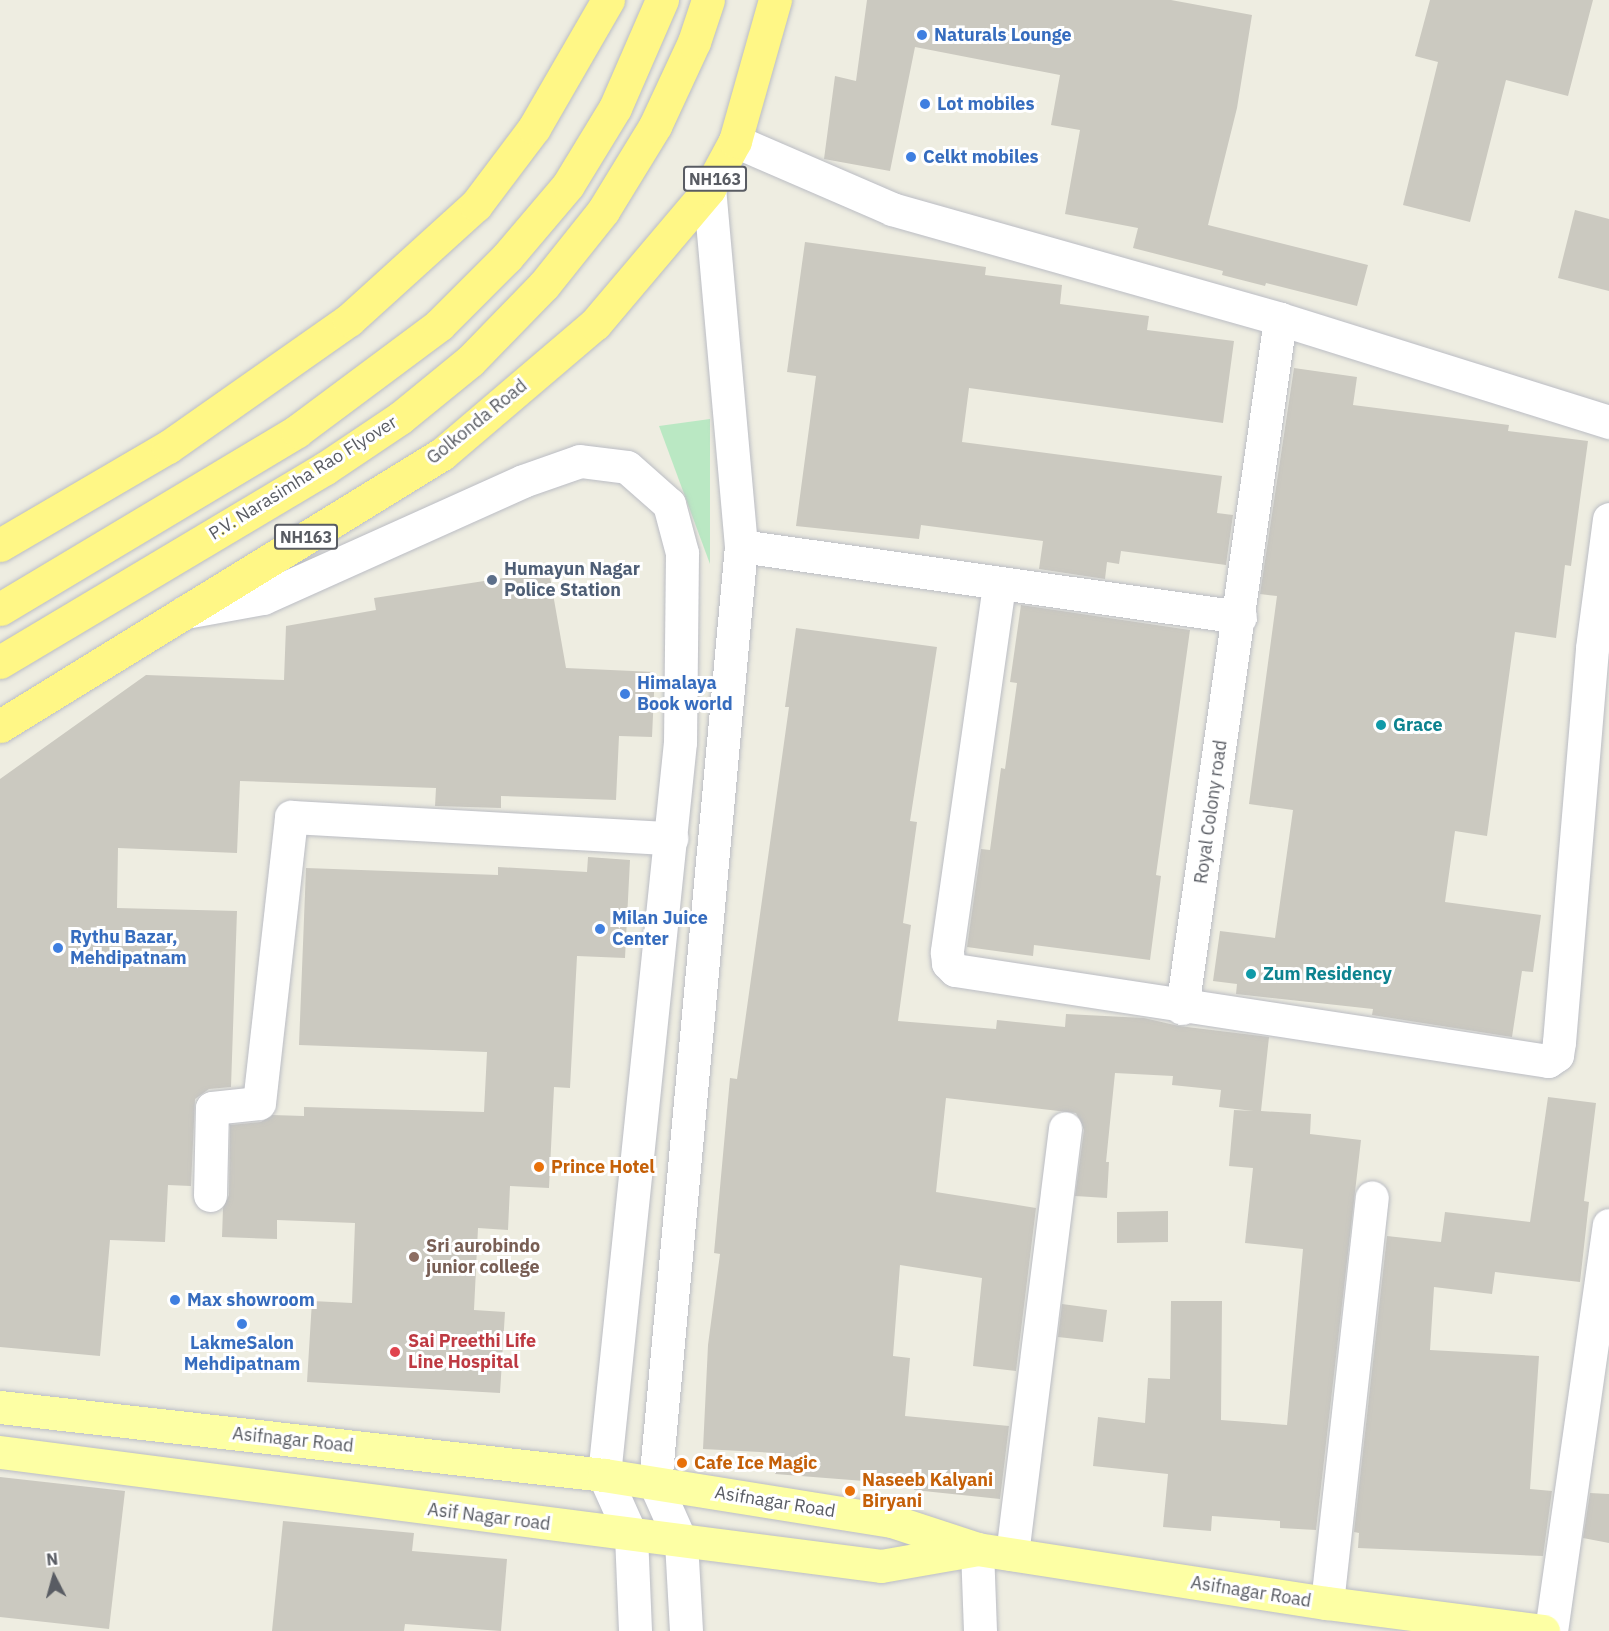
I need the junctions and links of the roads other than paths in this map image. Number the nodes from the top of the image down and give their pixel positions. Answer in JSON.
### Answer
{"nodes":[{"id":1,"x":608,"y":0,"type":"edge"},
{"id":2,"x":662,"y":0,"type":"edge"},
{"id":3,"x":708,"y":0,"type":"edge"},
{"id":4,"x":775,"y":0,"type":"edge"},
{"id":5,"x":735,"y":141,"type":"junction"},
{"id":6,"x":709,"y":189,"type":"junction"},
{"id":7,"x":1280,"y":320,"type":"junction"},
{"id":8,"x":1609,"y":422,"type":"edge"},
{"id":9,"x":1609,"y":519,"type":"edge"},
{"id":10,"x":0,"y":545,"type":"edge"},
{"id":11,"x":741,"y":546,"type":"junction"},
{"id":12,"x":999,"y":585,"type":"junction"},
{"id":13,"x":0,"y":609,"type":"edge"},
{"id":14,"x":183,"y":612,"type":"junction"},
{"id":15,"x":1240,"y":617,"type":"junction"},
{"id":16,"x":0,"y":662,"type":"edge"},
{"id":17,"x":0,"y":726,"type":"edge"},
{"id":18,"x":671,"y":838,"type":"junction"},
{"id":19,"x":1182,"y":1008,"type":"junction"},
{"id":20,"x":1065,"y":1128,"type":"dead end"},
{"id":21,"x":210,"y":1195,"type":"dead end"},
{"id":22,"x":1372,"y":1197,"type":"dead end"},
{"id":23,"x":1609,"y":1225,"type":"edge"},
{"id":24,"x":1,"y":1413,"type":"edge"},
{"id":25,"x":0,"y":1452,"type":"edge"},
{"id":26,"x":604,"y":1475,"type":"junction"},
{"id":27,"x":655,"y":1484,"type":"junction"},
{"id":28,"x":631,"y":1535,"type":"junction"},
{"id":29,"x":681,"y":1542,"type":"junction"},
{"id":30,"x":977,"y":1549,"type":"junction"},
{"id":31,"x":1012,"y":1554,"type":"junction"},
{"id":32,"x":1327,"y":1604,"type":"junction"},
{"id":33,"x":635,"y":1631,"type":"edge"},
{"id":34,"x":686,"y":1631,"type":"edge"},
{"id":35,"x":980,"y":1631,"type":"edge"},
{"id":36,"x":1543,"y":1631,"type":"edge"},
{"id":37,"x":1551,"y":1631,"type":"edge"}],
"edges":[{"from":1,"to":10,"type":"highway"},
{"from":2,"to":13,"type":"highway"},
{"from":3,"to":16,"type":"highway","name":"P.V. Narasimha Rao Flyover"},
{"from":4,"to":5,"type":"highway","name":"Golkonda Road","number":"NH163"},
{"from":5,"to":6,"type":"highway","name":"Golkonda Road","number":"NH163"},
{"from":5,"to":7,"type":"street"},
{"from":6,"to":11,"type":"street"},
{"from":6,"to":14,"type":"highway","name":"Golkonda Road","number":"NH163"},
{"from":7,"to":8,"type":"street"},
{"from":7,"to":15,"type":"street","name":"Royal Colony road"},
{"from":9,"to":19,"type":"street"},
{"from":11,"to":12,"type":"street"},
{"from":11,"to":27,"type":"street"},
{"from":12,"to":15,"type":"street"},
{"from":12,"to":19,"type":"street"},
{"from":14,"to":17,"type":"highway","name":"Golkonda Road","number":"NH163"},
{"from":14,"to":18,"type":"street"},
{"from":15,"to":19,"type":"street","name":"Royal Colony road"},
{"from":18,"to":21,"type":"street"},
{"from":18,"to":26,"type":"street"},
{"from":20,"to":31,"type":"street"},
{"from":22,"to":32,"type":"street"},
{"from":23,"to":37,"type":"street"},
{"from":24,"to":26,"type":"main road","name":"Asifnagar Road"},
{"from":25,"to":28,"type":"main road","name":"Asif Nagar road"},
{"from":26,"to":27,"type":"main road","name":"Asifnagar Road"},
{"from":26,"to":28,"type":"street"},
{"from":27,"to":29,"type":"street"},
{"from":27,"to":30,"type":"main road","name":"Asifnagar Road"},
{"from":28,"to":29,"type":"main road","name":"Asif Nagar road"},
{"from":28,"to":33,"type":"street"},
{"from":29,"to":30,"type":"main road","name":"Asif Nagar road"},
{"from":29,"to":34,"type":"street"},
{"from":30,"to":31,"type":"main road","name":"Asifnagar Road"},
{"from":30,"to":35,"type":"street"},
{"from":31,"to":32,"type":"main road","name":"Asifnagar Road"},
{"from":32,"to":36,"type":"main road","name":"Asifnagar Road"}]}
